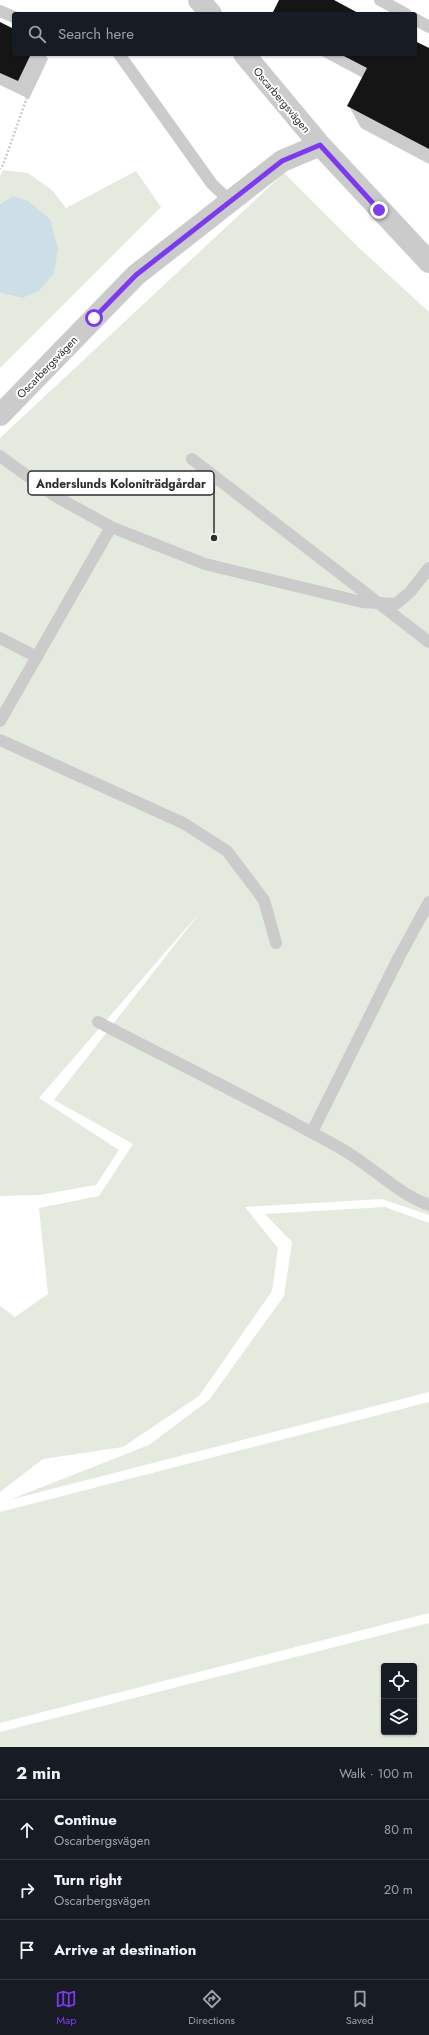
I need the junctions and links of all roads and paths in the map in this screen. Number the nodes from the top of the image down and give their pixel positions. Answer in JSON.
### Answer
{"nodes":[{"id":1,"x":199,"y":0,"type":"edge"},
{"id":2,"x":380,"y":0,"type":"edge"},
{"id":3,"x":0,"y":11,"type":"edge"},
{"id":4,"x":209,"y":12,"type":"edge"},
{"id":5,"x":402,"y":12,"type":"edge"},
{"id":6,"x":12,"y":16,"type":"edge"},
{"id":7,"x":417,"y":20,"type":"edge"},
{"id":8,"x":429,"y":27,"type":"edge"},
{"id":9,"x":120,"y":56,"type":"edge"},
{"id":10,"x":246,"y":56,"type":"edge"},
{"id":11,"x":0,"y":80,"type":"edge"},
{"id":12,"x":320,"y":145,"type":"junction"},
{"id":13,"x":0,"y":170,"type":"edge"},
{"id":14,"x":231,"y":202,"type":"junction"},
{"id":15,"x":429,"y":262,"type":"edge"},
{"id":16,"x":0,"y":415,"type":"edge"},
{"id":17,"x":0,"y":456,"type":"edge"},
{"id":18,"x":192,"y":459,"type":"dead end"},
{"id":19,"x":111,"y":527,"type":"junction"},
{"id":20,"x":429,"y":568,"type":"edge"},
{"id":21,"x":379,"y":604,"type":"junction"},
{"id":22,"x":0,"y":638,"type":"edge"},
{"id":23,"x":429,"y":642,"type":"edge"},
{"id":24,"x":37,"y":657,"type":"junction"},
{"id":25,"x":0,"y":721,"type":"edge"},
{"id":26,"x":0,"y":740,"type":"edge"},
{"id":27,"x":429,"y":902,"type":"edge"},
{"id":28,"x":276,"y":943,"type":"dead end"},
{"id":29,"x":98,"y":1022,"type":"dead end"},
{"id":30,"x":312,"y":1132,"type":"junction"},
{"id":31,"x":429,"y":1206,"type":"edge"}],
"edges":[{"from":1,"to":4,"type":"street"},
{"from":2,"to":5,"type":"lane"},
{"from":3,"to":6,"type":"lane"},
{"from":7,"to":8,"type":"lane"},
{"from":9,"to":14,"type":"lane"},
{"from":10,"to":12,"type":"street","name":"Oscarbergsvägen"},
{"from":11,"to":13,"type":"path"},
{"from":12,"to":14,"type":"street","name":"Oscarbergsvägen"},
{"from":12,"to":15,"type":"street","name":"Oscarbergsvägen"},
{"from":14,"to":16,"type":"street","name":"Oscarbergsvägen"},
{"from":17,"to":19,"type":"lane"},
{"from":18,"to":21,"type":"lane"},
{"from":19,"to":21,"type":"lane"},
{"from":19,"to":24,"type":"lane"},
{"from":20,"to":21,"type":"lane"},
{"from":21,"to":23,"type":"lane"},
{"from":22,"to":24,"type":"lane"},
{"from":24,"to":25,"type":"lane"},
{"from":26,"to":28,"type":"lane"},
{"from":27,"to":30,"type":"lane"},
{"from":29,"to":30,"type":"lane"},
{"from":30,"to":31,"type":"lane"}]}
